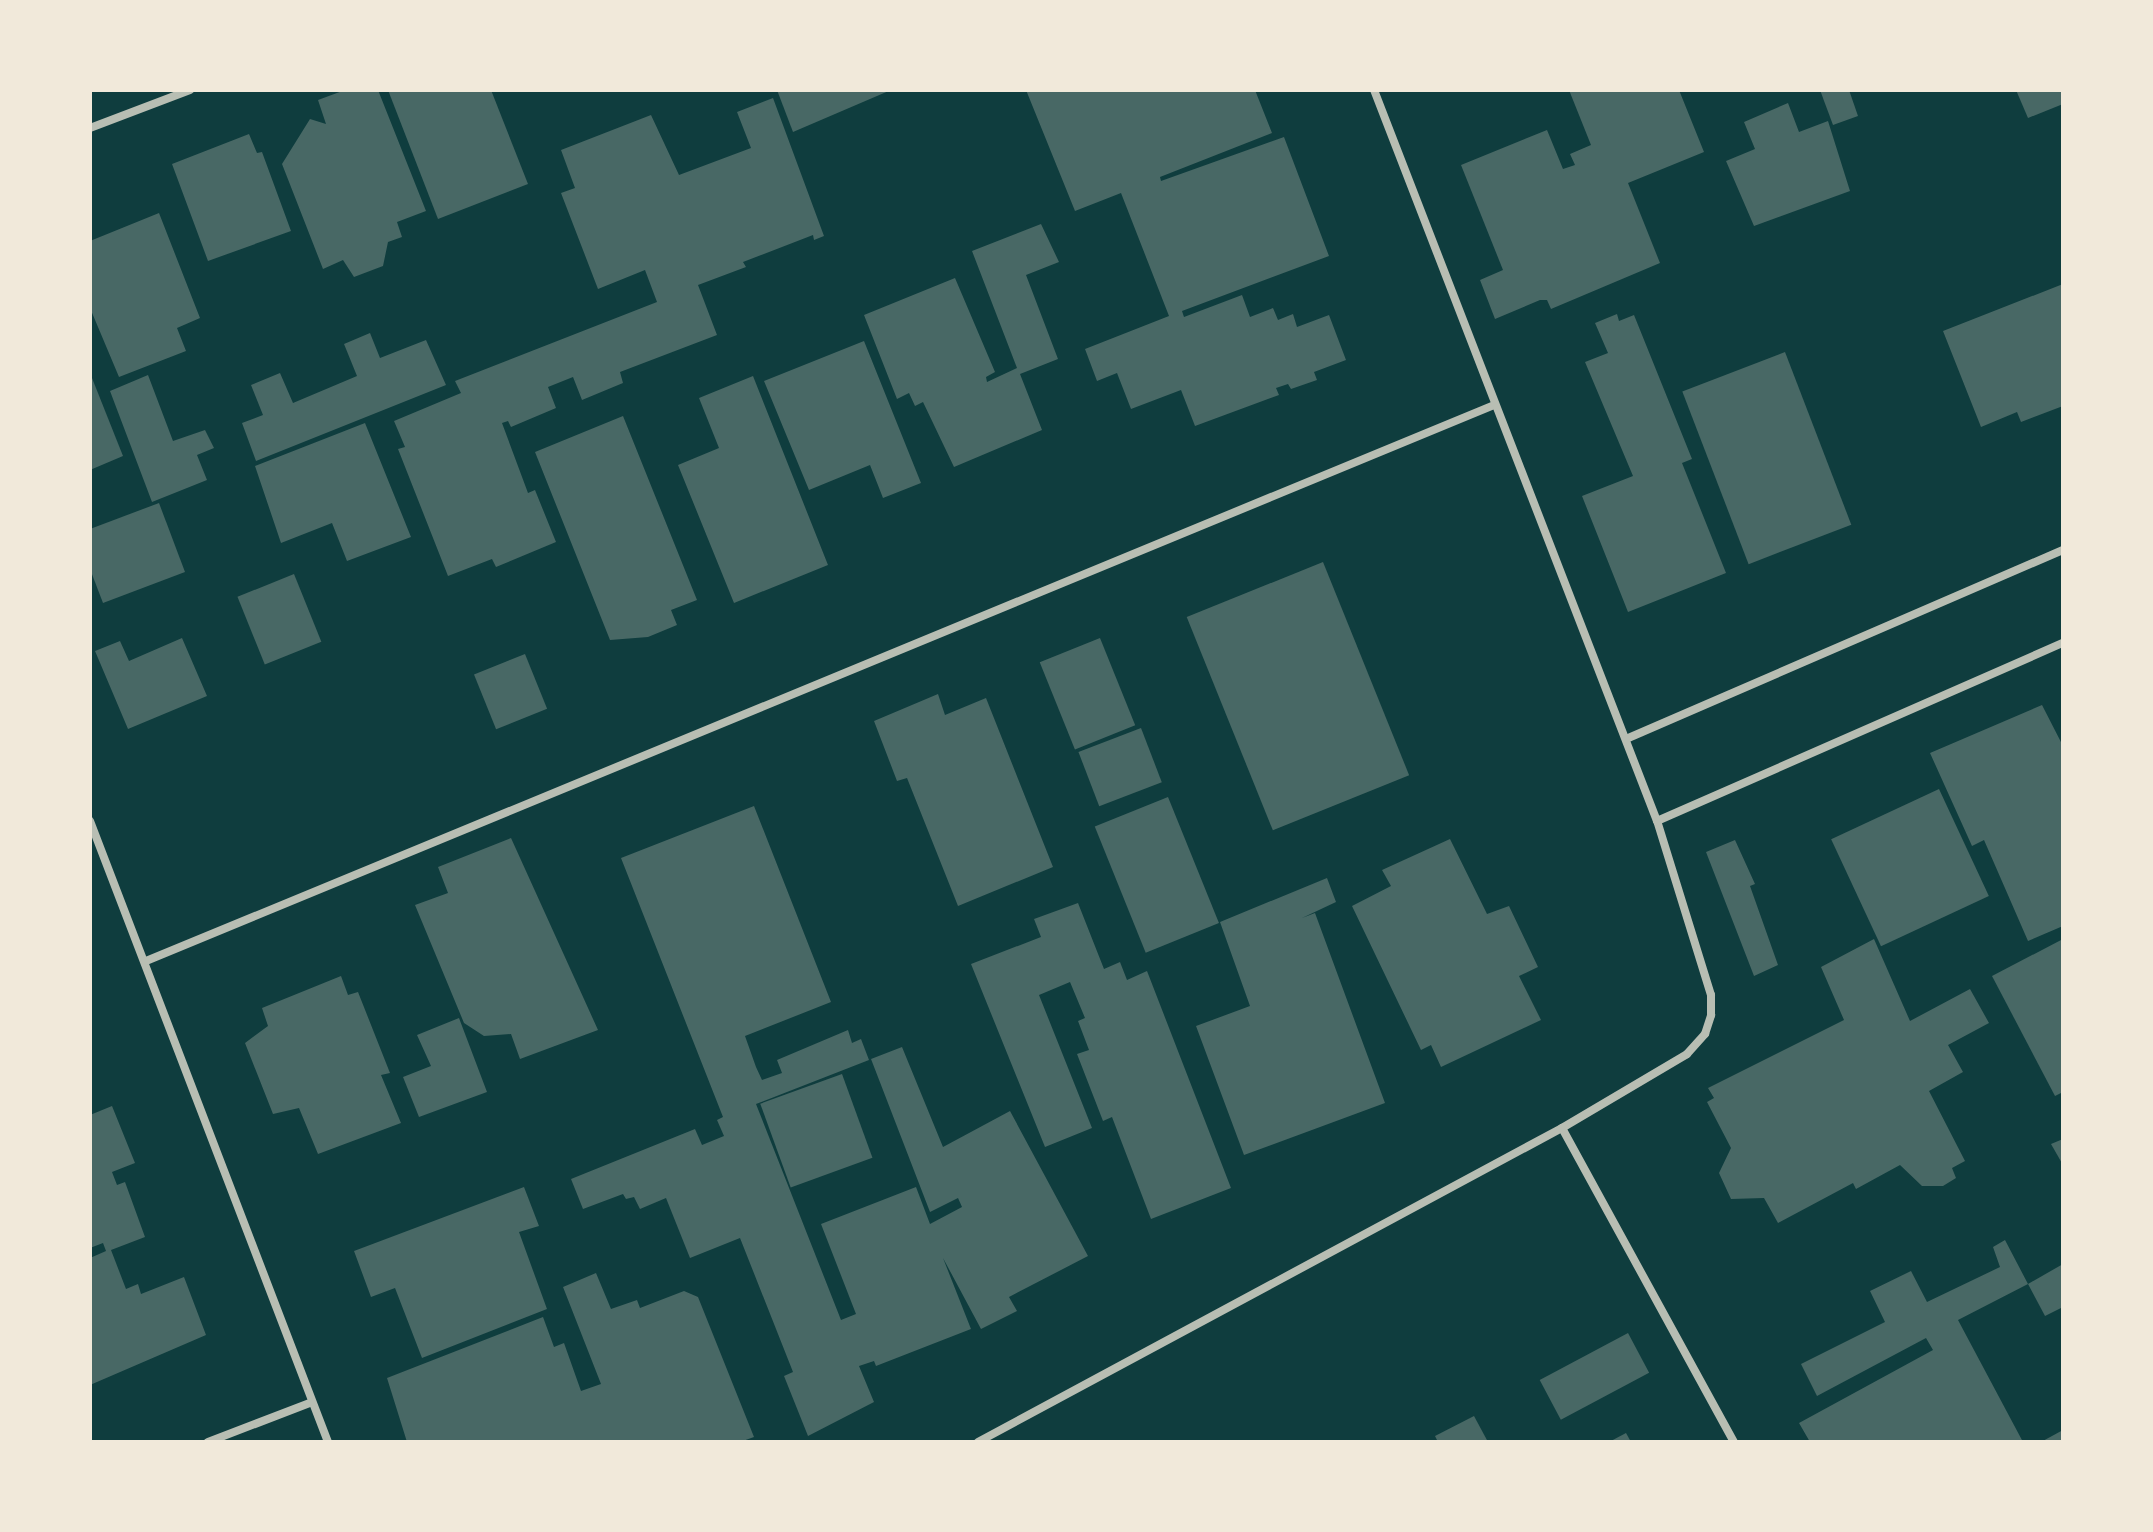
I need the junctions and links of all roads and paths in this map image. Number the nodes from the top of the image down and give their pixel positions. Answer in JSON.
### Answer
{"nodes":[{"id":1,"x":190,"y":90,"type":"edge"},
{"id":2,"x":1374,"y":90,"type":"edge"},
{"id":3,"x":90,"y":128,"type":"edge"},
{"id":4,"x":1494,"y":405,"type":"junction"},
{"id":5,"x":2063,"y":550,"type":"edge"},
{"id":6,"x":2063,"y":643,"type":"edge"},
{"id":7,"x":1626,"y":739,"type":"junction"},
{"id":8,"x":90,"y":821,"type":"edge"},
{"id":9,"x":1657,"y":821,"type":"junction"},
{"id":10,"x":146,"y":961,"type":"junction"},
{"id":11,"x":1562,"y":1128,"type":"junction"},
{"id":12,"x":312,"y":1402,"type":"junction"},
{"id":13,"x":982,"y":1441,"type":"edge"},
{"id":14,"x":208,"y":1442,"type":"edge"},
{"id":15,"x":328,"y":1442,"type":"edge"},
{"id":16,"x":1734,"y":1442,"type":"edge"}],
"edges":[{"from":1,"to":3,"type":"street"},
{"from":2,"to":4,"type":"street"},
{"from":4,"to":7,"type":"street"},
{"from":4,"to":10,"type":"street"},
{"from":5,"to":7,"type":"street"},
{"from":6,"to":9,"type":"street"},
{"from":7,"to":9,"type":"street"},
{"from":8,"to":10,"type":"street"},
{"from":9,"to":11,"type":"street"},
{"from":10,"to":12,"type":"street"},
{"from":11,"to":13,"type":"street"},
{"from":11,"to":16,"type":"street"},
{"from":12,"to":14,"type":"street"},
{"from":12,"to":15,"type":"street"}]}
